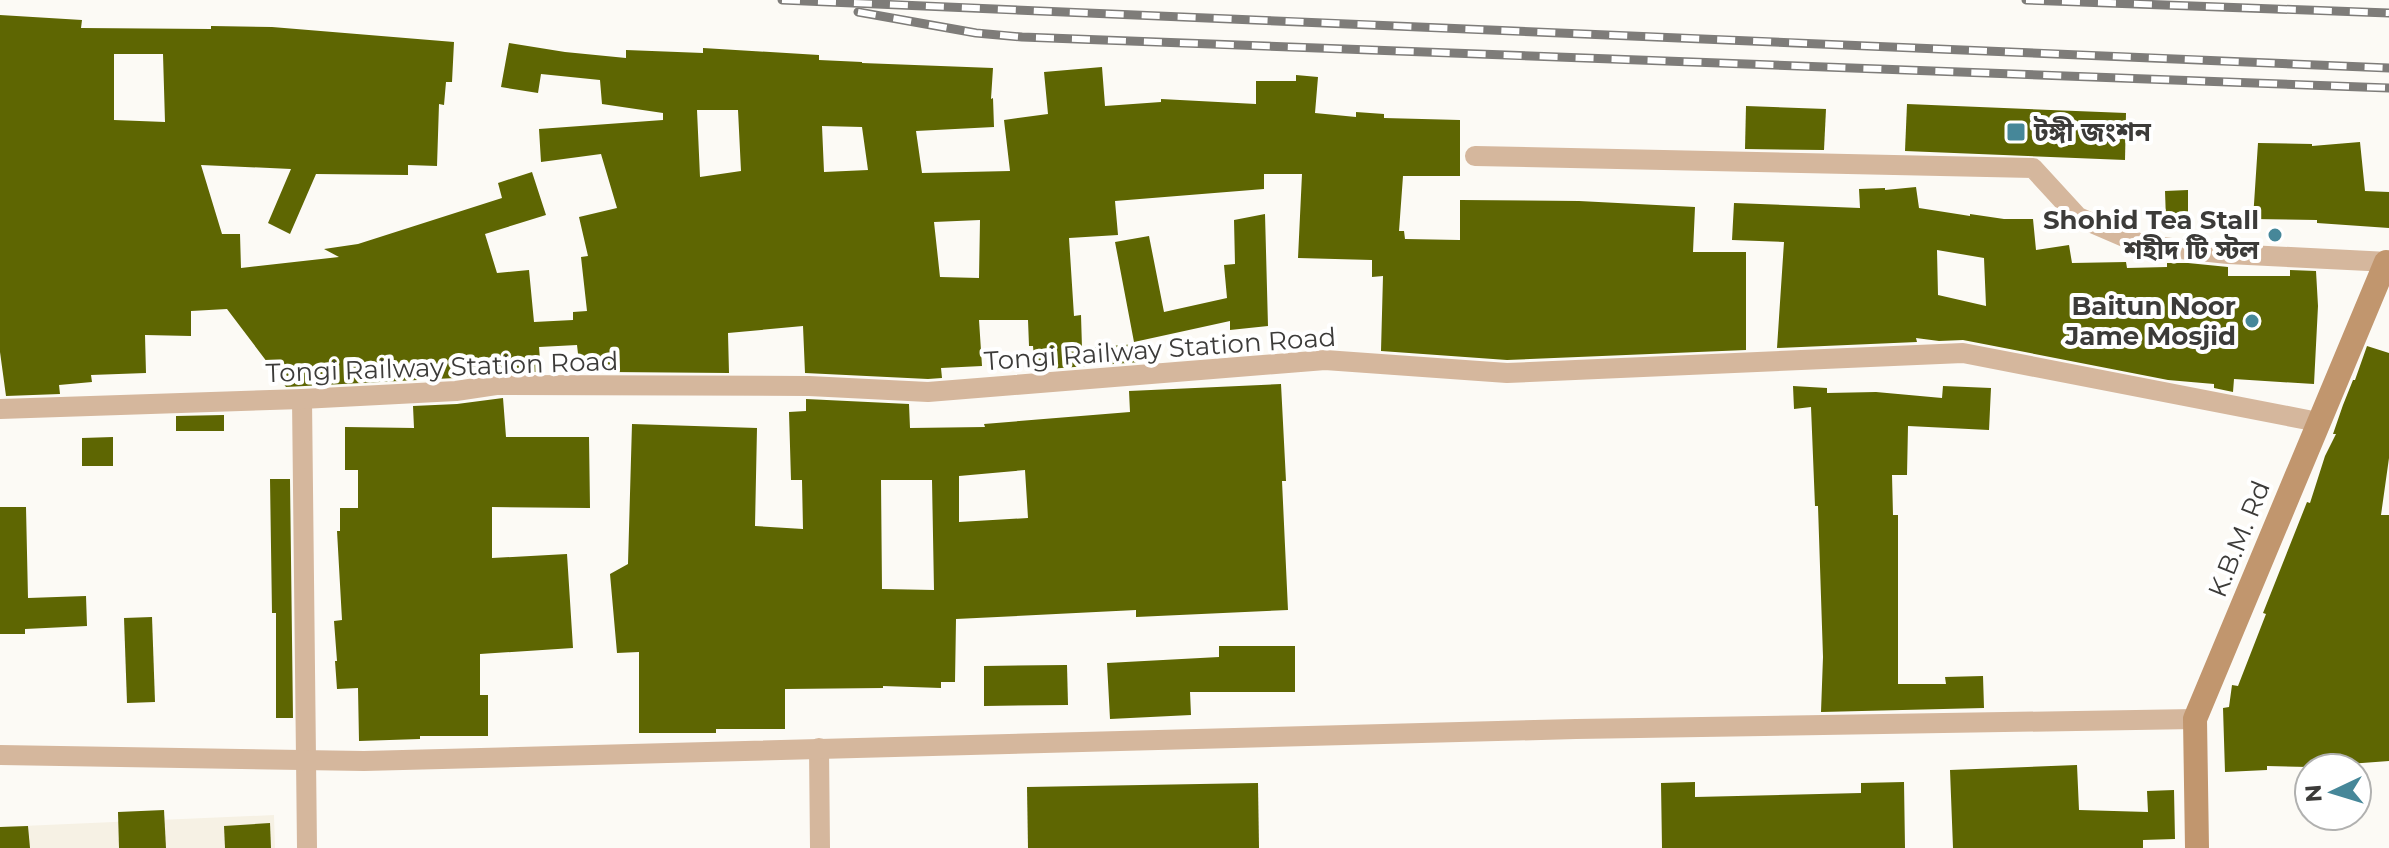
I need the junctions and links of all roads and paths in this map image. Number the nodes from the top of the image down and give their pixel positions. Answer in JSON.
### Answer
{"nodes":[{"id":1,"x":1475,"y":156,"type":"dead end"},
{"id":2,"x":2387,"y":262,"type":"edge"},
{"id":3,"x":302,"y":399,"type":"junction"},
{"id":4,"x":0,"y":409,"type":"edge"},
{"id":5,"x":2318,"y":422,"type":"junction"},
{"id":6,"x":2195,"y":719,"type":"junction"},
{"id":7,"x":819,"y":748,"type":"junction"},
{"id":8,"x":0,"y":755,"type":"edge"},
{"id":9,"x":306,"y":761,"type":"junction"},
{"id":10,"x":307,"y":848,"type":"edge"},
{"id":11,"x":820,"y":848,"type":"edge"},
{"id":12,"x":2197,"y":848,"type":"edge"}],
"edges":[{"from":1,"to":2,"type":"street"},
{"from":2,"to":5,"type":"street","name":"K.B.M. Rd"},
{"from":3,"to":4,"type":"street","name":"Tongi Railway Station Road"},
{"from":3,"to":5,"type":"street","name":"Tongi Railway Station Road"},
{"from":3,"to":9,"type":"street"},
{"from":5,"to":6,"type":"street","name":"K.B.M. Rd"},
{"from":6,"to":7,"type":"street"},
{"from":6,"to":12,"type":"street","name":"K.B.M. Rd"},
{"from":7,"to":9,"type":"street"},
{"from":7,"to":11,"type":"street"},
{"from":8,"to":9,"type":"street"},
{"from":9,"to":10,"type":"street"}]}
